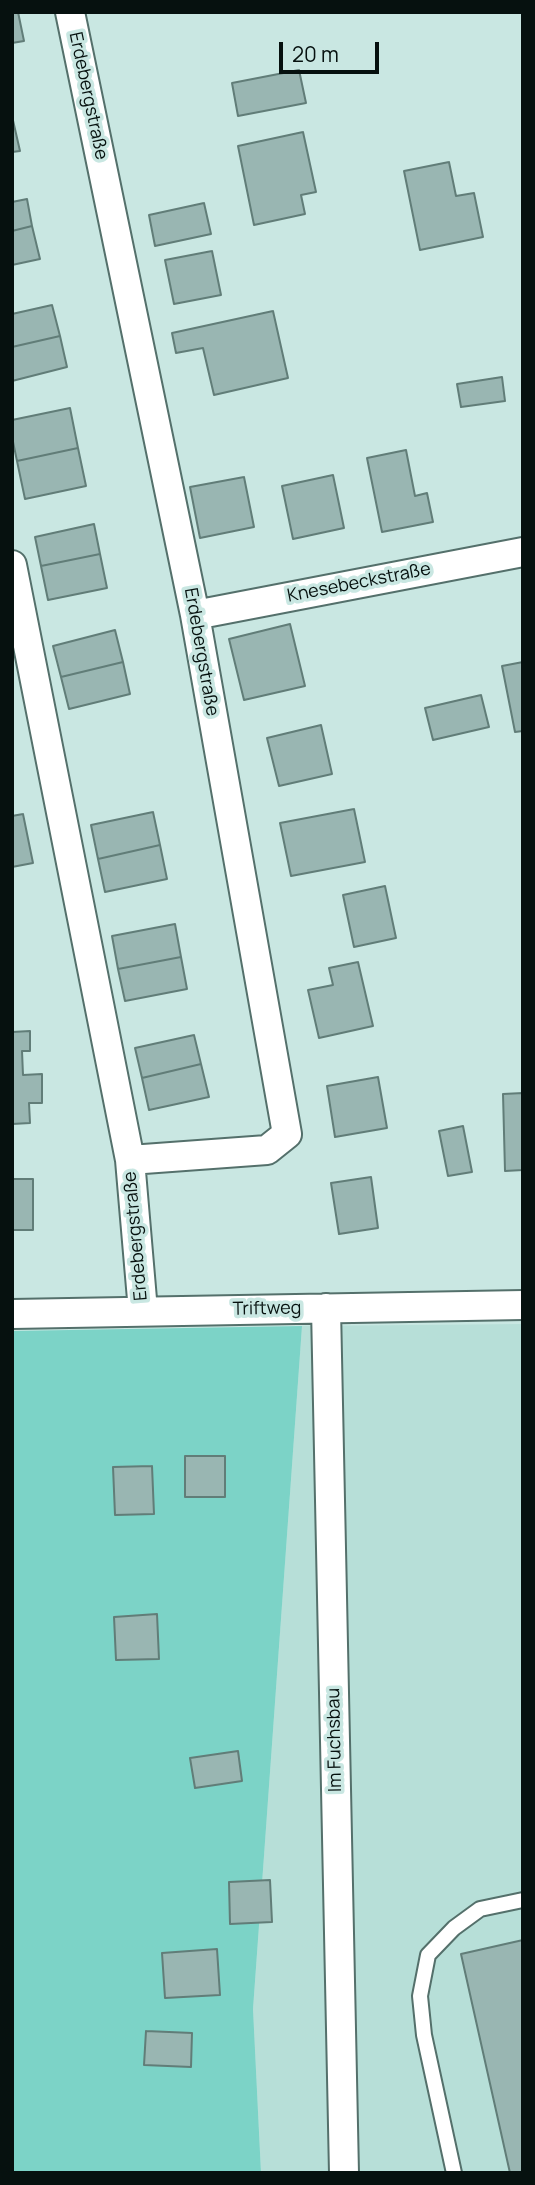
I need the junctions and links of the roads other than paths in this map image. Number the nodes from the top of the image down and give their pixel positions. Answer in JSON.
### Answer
{"nodes":[{"id":1,"x":70,"y":12,"type":"edge"},
{"id":2,"x":523,"y":552,"type":"edge"},
{"id":3,"x":12,"y":565,"type":"edge"},
{"id":4,"x":195,"y":615,"type":"junction"},
{"id":5,"x":130,"y":1160,"type":"junction"},
{"id":6,"x":523,"y":1306,"type":"edge"},
{"id":7,"x":326,"y":1308,"type":"junction"},
{"id":8,"x":143,"y":1311,"type":"junction"},
{"id":9,"x":12,"y":1314,"type":"edge"},
{"id":10,"x":523,"y":1900,"type":"edge"},
{"id":11,"x":344,"y":2173,"type":"edge"},
{"id":12,"x":454,"y":2173,"type":"edge"}],
"edges":[{"from":1,"to":4,"type":"street","name":"Erdebergstraße"},
{"from":2,"to":4,"type":"street","name":"Knesebeckstraße"},
{"from":3,"to":5,"type":"street","name":"Erdebergstraße"},
{"from":4,"to":5,"type":"street","name":"Erdebergstraße"},
{"from":5,"to":8,"type":"street","name":"Erdebergstraße"},
{"from":6,"to":7,"type":"street","name":"Triftweg"},
{"from":7,"to":8,"type":"street","name":"Triftweg"},
{"from":7,"to":11,"type":"street","name":"Im Fuchsbau"},
{"from":8,"to":9,"type":"street","name":"Triftweg"},
{"from":10,"to":12,"type":"lane"}]}
